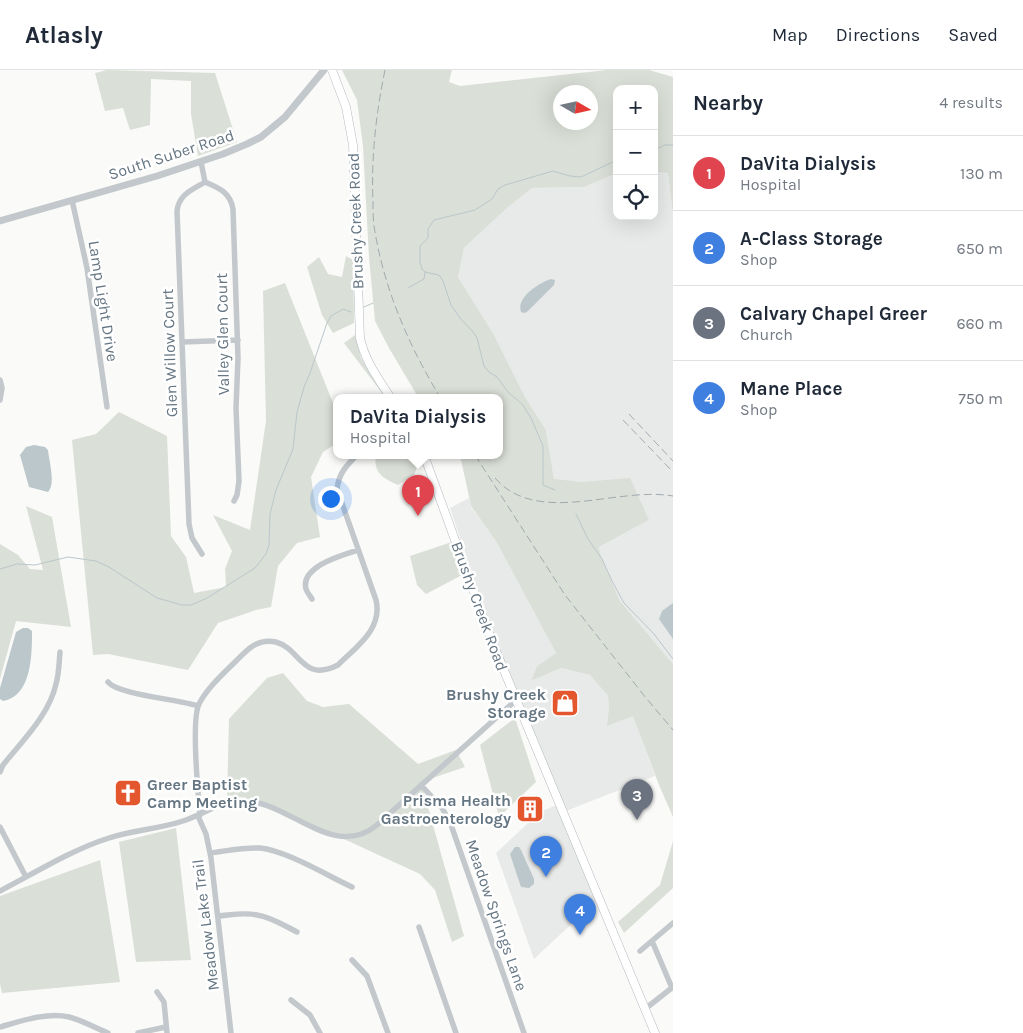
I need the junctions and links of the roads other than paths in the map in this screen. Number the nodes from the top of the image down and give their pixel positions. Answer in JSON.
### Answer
{"nodes":[{"id":1,"x":324,"y":70,"type":"edge"},
{"id":2,"x":332,"y":70,"type":"edge"},
{"id":3,"x":201,"y":162,"type":"junction"},
{"id":4,"x":205,"y":182,"type":"junction"},
{"id":5,"x":72,"y":200,"type":"junction"},
{"id":6,"x":0,"y":222,"type":"edge"},
{"id":7,"x":238,"y":340,"type":"junction"},
{"id":8,"x":182,"y":342,"type":"junction"},
{"id":9,"x":0,"y":380,"type":"edge"},
{"id":10,"x":388,"y":394,"type":"edge"},
{"id":11,"x":0,"y":400,"type":"edge"},
{"id":12,"x":107,"y":408,"type":"dead end"},
{"id":13,"x":353,"y":459,"type":"edge"},
{"id":14,"x":425,"y":459,"type":"edge"},
{"id":15,"x":234,"y":501,"type":"dead end"},
{"id":16,"x":358,"y":550,"type":"junction"},
{"id":17,"x":202,"y":554,"type":"dead end"},
{"id":18,"x":312,"y":599,"type":"dead end"},
{"id":19,"x":60,"y":652,"type":"dead end"},
{"id":20,"x":108,"y":682,"type":"dead end"},
{"id":21,"x":516,"y":700,"type":"junction"},
{"id":22,"x":198,"y":706,"type":"junction"},
{"id":23,"x":0,"y":772,"type":"edge"},
{"id":24,"x":421,"y":785,"type":"junction"},
{"id":25,"x":199,"y":815,"type":"junction"},
{"id":26,"x":0,"y":827,"type":"edge"},
{"id":27,"x":210,"y":853,"type":"junction"},
{"id":28,"x":26,"y":878,"type":"junction"},
{"id":29,"x":352,"y":887,"type":"dead end"},
{"id":30,"x":0,"y":891,"type":"edge"},
{"id":31,"x":218,"y":916,"type":"junction"},
{"id":32,"x":673,"y":923,"type":"edge"},
{"id":33,"x":419,"y":927,"type":"dead end"},
{"id":34,"x":297,"y":932,"type":"dead end"},
{"id":35,"x":652,"y":941,"type":"junction"},
{"id":36,"x":640,"y":951,"type":"dead end"},
{"id":37,"x":352,"y":960,"type":"dead end"},
{"id":38,"x":673,"y":987,"type":"edge"},
{"id":39,"x":157,"y":992,"type":"dead end"},
{"id":40,"x":291,"y":1000,"type":"dead end"},
{"id":41,"x":645,"y":1008,"type":"junction"},
{"id":42,"x":0,"y":1027,"type":"edge"},
{"id":43,"x":167,"y":1030,"type":"edge"},
{"id":44,"x":108,"y":1033,"type":"edge"},
{"id":45,"x":138,"y":1033,"type":"edge"},
{"id":46,"x":231,"y":1033,"type":"edge"},
{"id":47,"x":320,"y":1033,"type":"edge"},
{"id":48,"x":388,"y":1033,"type":"edge"},
{"id":49,"x":456,"y":1033,"type":"edge"},
{"id":50,"x":524,"y":1033,"type":"edge"},
{"id":51,"x":655,"y":1033,"type":"edge"}],
"edges":[{"from":1,"to":3,"type":"street","name":"South Suber Road"},
{"from":2,"to":10,"type":"main road","name":"Brushy Creek Road"},
{"from":3,"to":4,"type":"street"},
{"from":3,"to":5,"type":"street","name":"South Suber Road"},
{"from":4,"to":7,"type":"street","name":"Valley Glen Court"},
{"from":4,"to":8,"type":"street","name":"Glen Willow Court"},
{"from":5,"to":6,"type":"street","name":"South Suber Road"},
{"from":5,"to":12,"type":"street","name":"Lamp Light Drive"},
{"from":7,"to":8,"type":"street"},
{"from":7,"to":15,"type":"street","name":"Valley Glen Court"},
{"from":8,"to":17,"type":"street","name":"Glen Willow Court"},
{"from":9,"to":11,"type":"street"},
{"from":13,"to":16,"type":"street"},
{"from":14,"to":21,"type":"main road","name":"Brushy Creek Road"},
{"from":16,"to":18,"type":"street"},
{"from":16,"to":22,"type":"street"},
{"from":19,"to":23,"type":"street"},
{"from":20,"to":22,"type":"street"},
{"from":21,"to":24,"type":"street"},
{"from":21,"to":41,"type":"main road","name":"Brushy Creek Road"},
{"from":22,"to":25,"type":"street","name":"Meadow Lake Trail"},
{"from":24,"to":25,"type":"street"},
{"from":24,"to":50,"type":"street","name":"Meadow Springs Lane"},
{"from":25,"to":27,"type":"street","name":"Meadow Lake Trail"},
{"from":25,"to":28,"type":"street"},
{"from":26,"to":28,"type":"street"},
{"from":27,"to":29,"type":"street"},
{"from":27,"to":31,"type":"street","name":"Meadow Lake Trail"},
{"from":28,"to":30,"type":"street"},
{"from":31,"to":34,"type":"street"},
{"from":31,"to":46,"type":"street","name":"Meadow Lake Trail"},
{"from":32,"to":35,"type":"street"},
{"from":33,"to":49,"type":"street"},
{"from":35,"to":36,"type":"street"},
{"from":35,"to":38,"type":"street"},
{"from":37,"to":48,"type":"street"},
{"from":38,"to":41,"type":"street"},
{"from":39,"to":43,"type":"street"},
{"from":40,"to":47,"type":"street"},
{"from":41,"to":51,"type":"main road","name":"Brushy Creek Road"},
{"from":42,"to":44,"type":"street"},
{"from":43,"to":45,"type":"street"}]}
